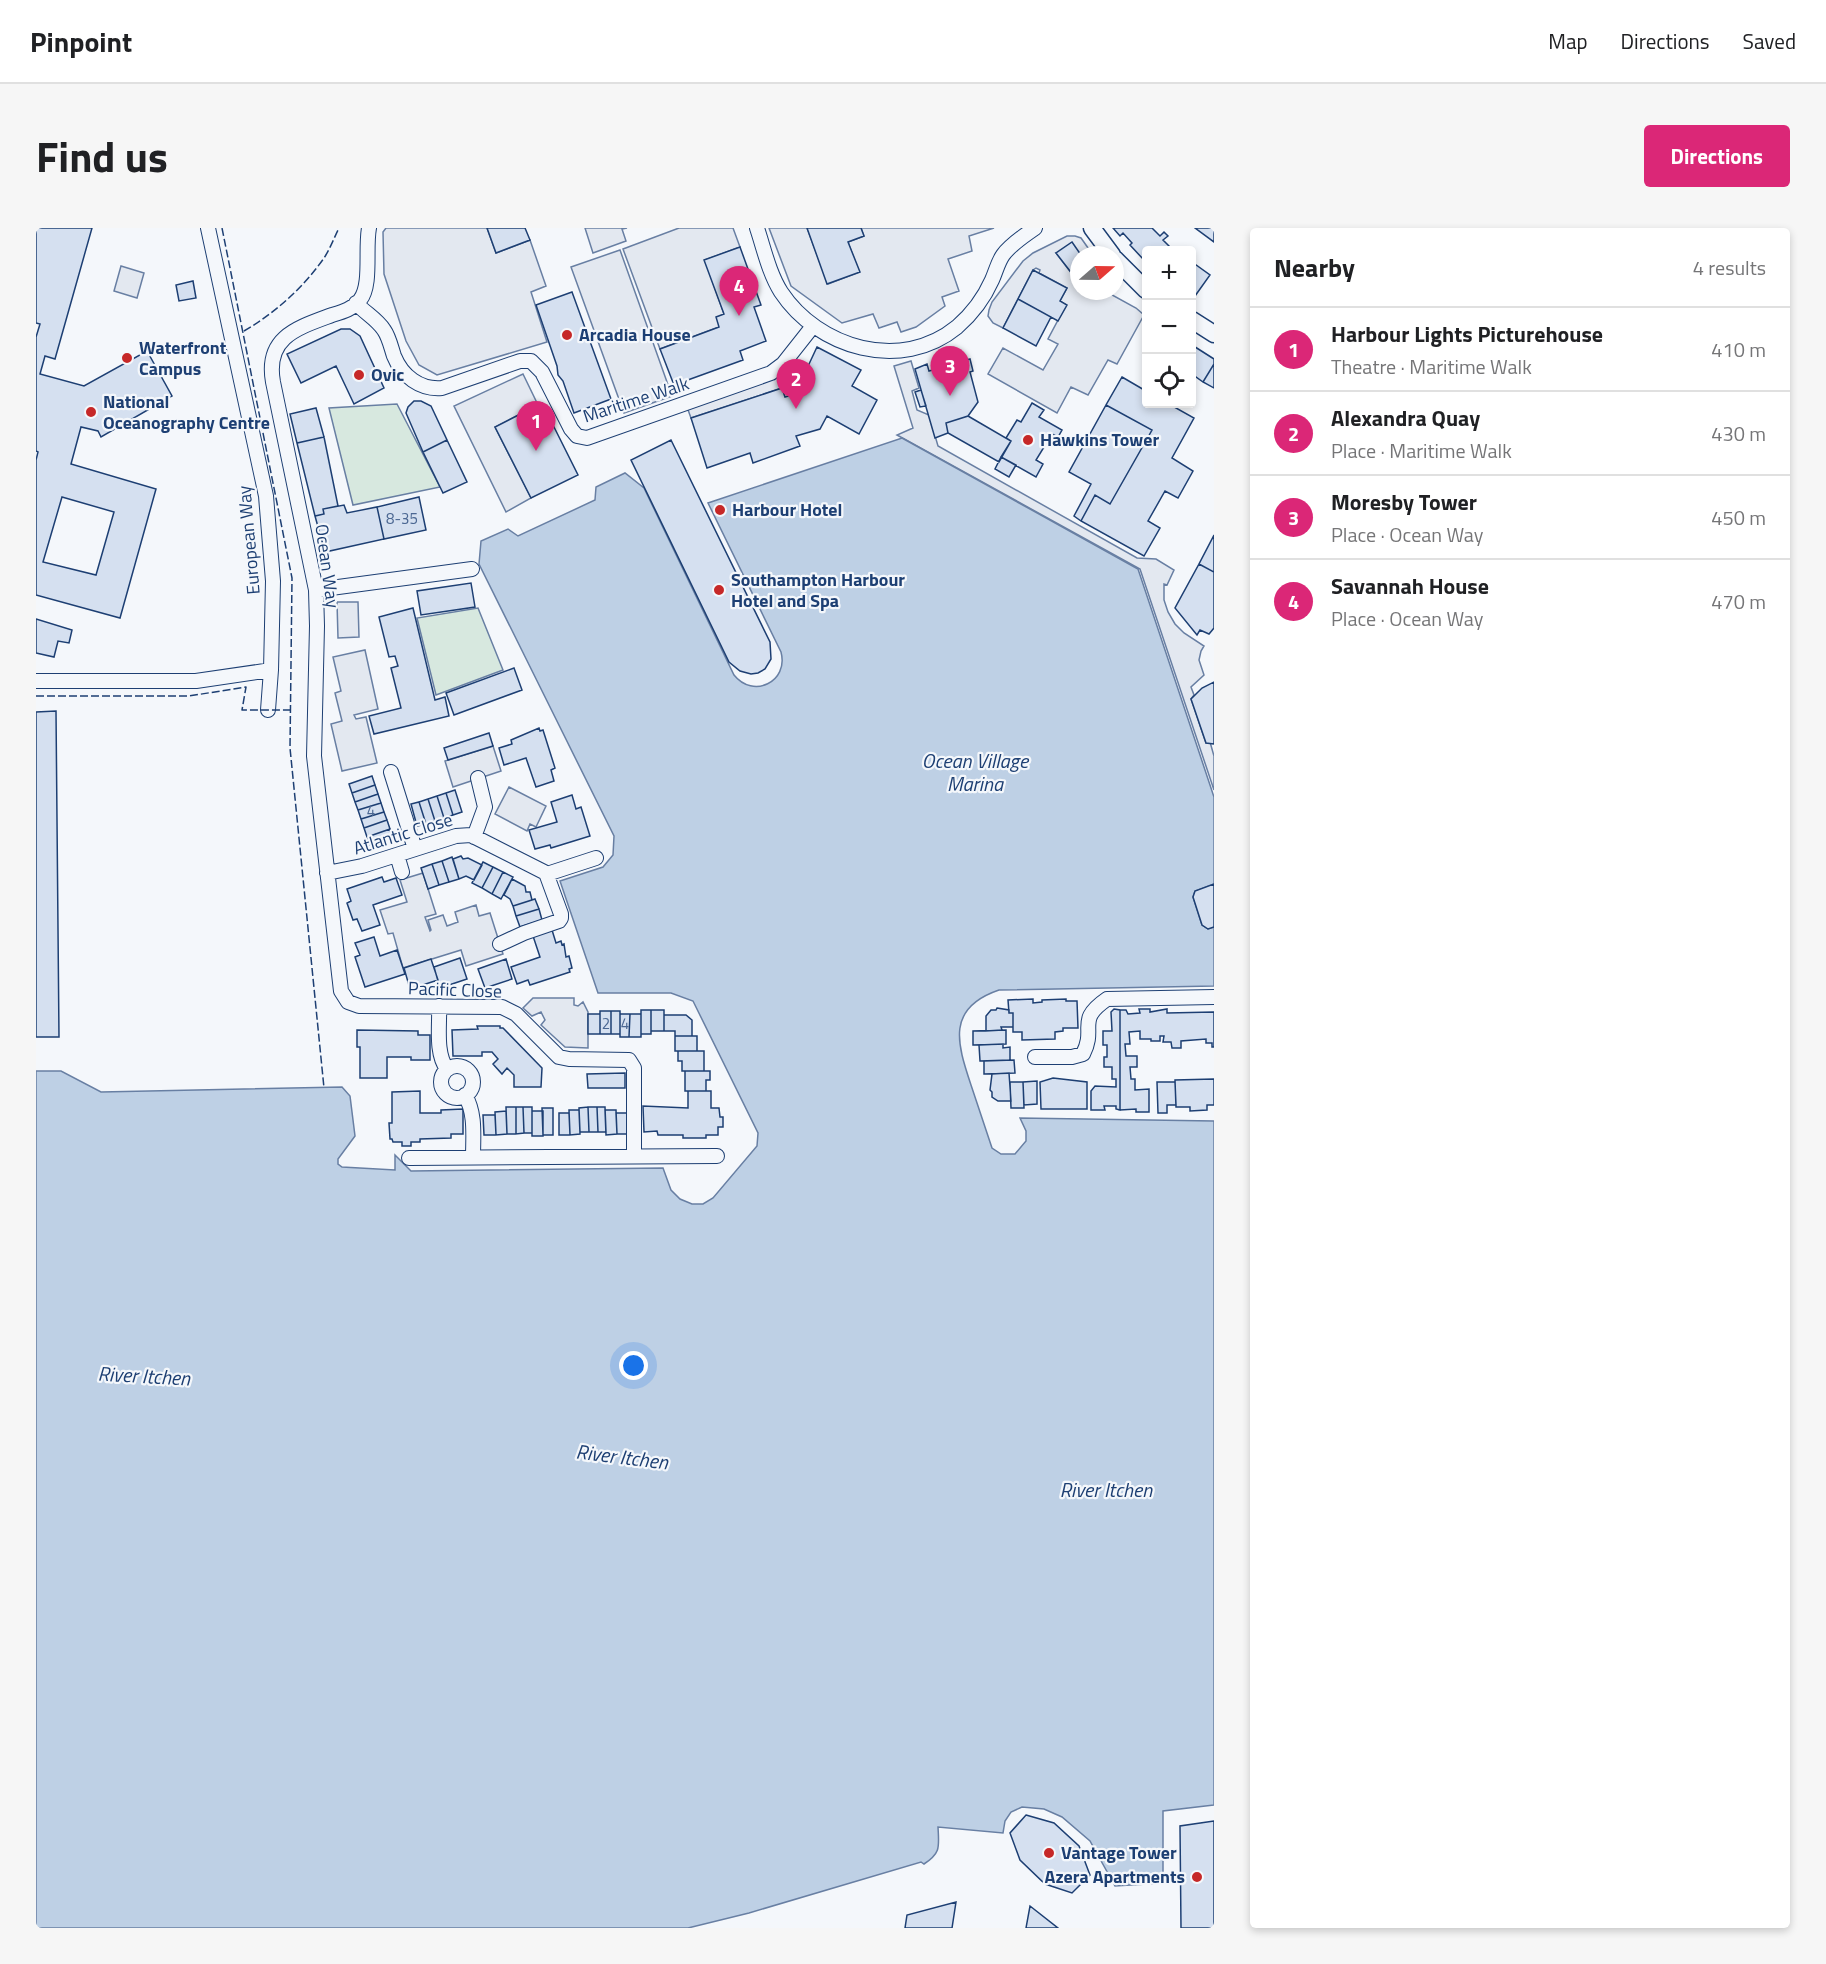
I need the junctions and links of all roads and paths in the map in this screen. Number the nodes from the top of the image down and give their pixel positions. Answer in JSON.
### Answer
{"nodes":[{"id":1,"x":208,"y":228,"type":"edge"},
{"id":2,"x":369,"y":228,"type":"edge"},
{"id":3,"x":757,"y":228,"type":"edge"},
{"id":4,"x":1035,"y":228,"type":"edge"},
{"id":5,"x":1092,"y":228,"type":"edge"},
{"id":6,"x":1105,"y":246,"type":"edge"},
{"id":7,"x":1124,"y":268,"type":"edge"},
{"id":8,"x":1142,"y":286,"type":"edge"},
{"id":9,"x":356,"y":303,"type":"junction"},
{"id":10,"x":1196,"y":323,"type":"edge"},
{"id":11,"x":813,"y":326,"type":"junction"},
{"id":12,"x":1214,"y":334,"type":"edge"},
{"id":13,"x":472,"y":569,"type":"dead end"},
{"id":14,"x":316,"y":590,"type":"junction"},
{"id":15,"x":271,"y":670,"type":"junction"},
{"id":16,"x":36,"y":681,"type":"edge"},
{"id":17,"x":268,"y":710,"type":"dead end"},
{"id":18,"x":391,"y":772,"type":"dead end"},
{"id":19,"x":478,"y":778,"type":"dead end"},
{"id":20,"x":474,"y":837,"type":"junction"},
{"id":21,"x":415,"y":849,"type":"junction"},
{"id":22,"x":397,"y":855,"type":"junction"},
{"id":23,"x":596,"y":858,"type":"dead end"},
{"id":24,"x":402,"y":872,"type":"dead end"},
{"id":25,"x":327,"y":873,"type":"junction"},
{"id":26,"x":547,"y":874,"type":"junction"},
{"id":27,"x":500,"y":944,"type":"dead end"},
{"id":28,"x":1214,"y":997,"type":"edge"},
{"id":29,"x":345,"y":998,"type":"joint"},
{"id":30,"x":439,"y":1006,"type":"junction"},
{"id":31,"x":1035,"y":1057,"type":"dead end"},
{"id":32,"x":447,"y":1069,"type":"junction"},
{"id":33,"x":465,"y":1095,"type":"junction"},
{"id":34,"x":634,"y":1156,"type":"junction"},
{"id":35,"x":717,"y":1156,"type":"dead end"},
{"id":36,"x":409,"y":1158,"type":"dead end"},
{"id":37,"x":473,"y":1158,"type":"junction"}],
"edges":[{"from":1,"to":15,"type":"street","name":"European Way"},
{"from":2,"to":9,"type":"street"},
{"from":3,"to":11,"type":"street"},
{"from":4,"to":11,"type":"street"},
{"from":5,"to":6,"type":"street"},
{"from":7,"to":8,"type":"street"},
{"from":9,"to":11,"type":"street","name":"Maritime Walk"},
{"from":9,"to":14,"type":"street","name":"Ocean Way"},
{"from":10,"to":12,"type":"street"},
{"from":13,"to":14,"type":"street"},
{"from":14,"to":25,"type":"street","name":"Ocean Way"},
{"from":15,"to":16,"type":"street"},
{"from":15,"to":17,"type":"street","name":"European Way"},
{"from":18,"to":21,"type":"street"},
{"from":19,"to":20,"type":"street"},
{"from":20,"to":21,"type":"street","name":"Atlantic Close"},
{"from":20,"to":26,"type":"street","name":"Atlantic Close"},
{"from":21,"to":22,"type":"street","name":"Atlantic Close"},
{"from":22,"to":24,"type":"street"},
{"from":22,"to":25,"type":"street","name":"Atlantic Close"},
{"from":23,"to":26,"type":"street"},
{"from":25,"to":29,"type":"street","name":"Ocean Way"},
{"from":26,"to":27,"type":"street"},
{"from":28,"to":31,"type":"street"},
{"from":29,"to":30,"type":"street","name":"Pacific Close"},
{"from":30,"to":32,"type":"street"},
{"from":30,"to":34,"type":"street","name":"Pacific Close"},
{"from":32,"to":33,"type":"street"},
{"from":32,"to":33,"type":"street"},
{"from":33,"to":37,"type":"street"},
{"from":34,"to":35,"type":"street"},
{"from":34,"to":37,"type":"street"},
{"from":36,"to":37,"type":"street"}]}
